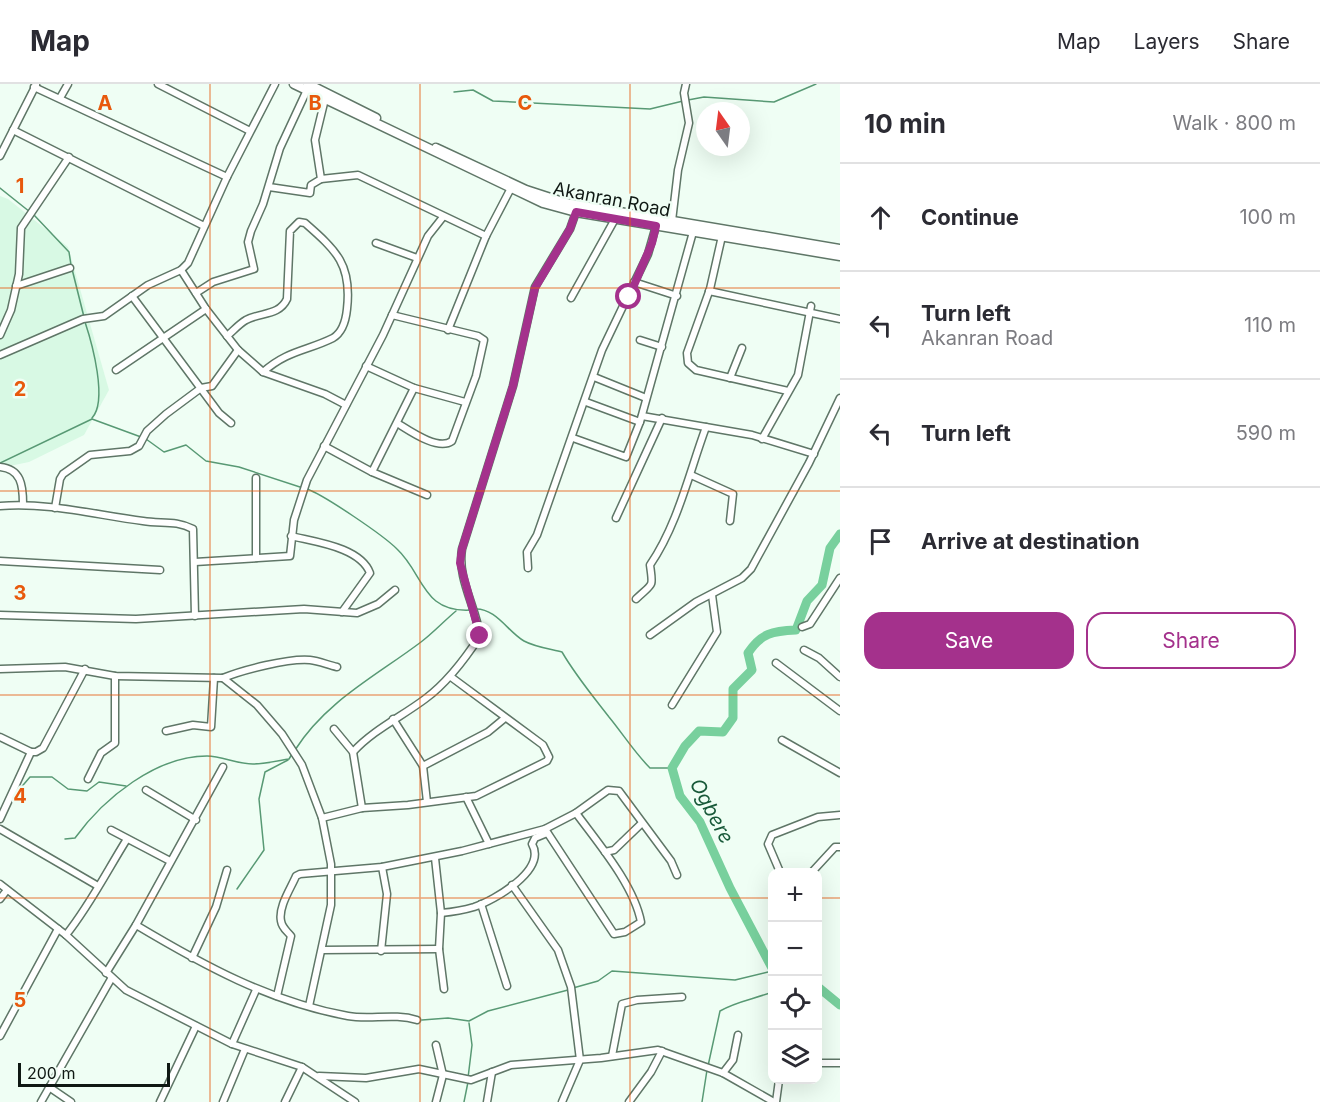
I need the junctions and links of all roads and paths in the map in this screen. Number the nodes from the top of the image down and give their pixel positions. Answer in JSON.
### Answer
{"nodes":[{"id":1,"x":68,"y":84,"type":"edge"},
{"id":2,"x":158,"y":84,"type":"edge"},
{"id":3,"x":275,"y":84,"type":"edge"},
{"id":4,"x":294,"y":84,"type":"edge"},
{"id":5,"x":686,"y":84,"type":"edge"},
{"id":6,"x":691,"y":84,"type":"edge"},
{"id":7,"x":35,"y":85,"type":"edge"},
{"id":8,"x":307,"y":87,"type":"edge"},
{"id":9,"x":60,"y":98,"type":"junction"},
{"id":10,"x":325,"y":99,"type":"junction"},
{"id":11,"x":685,"y":99,"type":"junction"},
{"id":12,"x":358,"y":113,"type":"junction"},
{"id":13,"x":13,"y":130,"type":"junction"},
{"id":14,"x":250,"y":131,"type":"junction"},
{"id":15,"x":0,"y":156,"type":"edge"},
{"id":16,"x":69,"y":157,"type":"junction"},
{"id":17,"x":471,"y":167,"type":"junction"},
{"id":18,"x":227,"y":177,"type":"junction"},
{"id":19,"x":321,"y":179,"type":"junction"},
{"id":20,"x":269,"y":187,"type":"junction"},
{"id":21,"x":510,"y":189,"type":"junction"},
{"id":22,"x":576,"y":212,"type":"junction"},
{"id":23,"x":443,"y":218,"type":"junction"},
{"id":24,"x":615,"y":219,"type":"junction"},
{"id":25,"x":672,"y":221,"type":"junction"},
{"id":26,"x":204,"y":226,"type":"junction"},
{"id":27,"x":656,"y":226,"type":"junction"},
{"id":28,"x":693,"y":232,"type":"junction"},
{"id":29,"x":486,"y":236,"type":"junction"},
{"id":30,"x":722,"y":236,"type":"junction"},
{"id":31,"x":376,"y":243,"type":"dead end"},
{"id":32,"x":816,"y":249,"type":"junction"},
{"id":33,"x":840,"y":249,"type":"edge"},
{"id":34,"x":840,"y":256,"type":"edge"},
{"id":35,"x":417,"y":258,"type":"junction"},
{"id":36,"x":70,"y":268,"type":"dead end"},
{"id":37,"x":181,"y":270,"type":"junction"},
{"id":38,"x":634,"y":282,"type":"junction"},
{"id":39,"x":16,"y":286,"type":"junction"},
{"id":40,"x":709,"y":291,"type":"junction"},
{"id":41,"x":196,"y":292,"type":"junction"},
{"id":42,"x":132,"y":296,"type":"junction"},
{"id":43,"x":676,"y":296,"type":"junction"},
{"id":44,"x":571,"y":298,"type":"dead end"},
{"id":45,"x":206,"y":309,"type":"junction"},
{"id":46,"x":811,"y":310,"type":"junction"},
{"id":47,"x":392,"y":315,"type":"junction"},
{"id":48,"x":840,"y":319,"type":"edge"},
{"id":49,"x":448,"y":330,"type":"junction"},
{"id":50,"x":0,"y":335,"type":"edge"},
{"id":51,"x":227,"y":336,"type":"junction"},
{"id":52,"x":164,"y":339,"type":"junction"},
{"id":53,"x":640,"y":340,"type":"dead end"},
{"id":54,"x":662,"y":347,"type":"junction"},
{"id":55,"x":742,"y":348,"type":"dead end"},
{"id":56,"x":238,"y":350,"type":"junction"},
{"id":57,"x":0,"y":355,"type":"edge"},
{"id":58,"x":366,"y":366,"type":"junction"},
{"id":59,"x":116,"y":370,"type":"dead end"},
{"id":60,"x":262,"y":372,"type":"junction"},
{"id":61,"x":594,"y":377,"type":"junction"},
{"id":62,"x":730,"y":378,"type":"junction"},
{"id":63,"x":201,"y":388,"type":"junction"},
{"id":64,"x":414,"y":388,"type":"junction"},
{"id":65,"x":788,"y":392,"type":"junction"},
{"id":66,"x":646,"y":398,"type":"junction"},
{"id":67,"x":840,"y":400,"type":"edge"},
{"id":68,"x":465,"y":402,"type":"junction"},
{"id":69,"x":586,"y":402,"type":"junction"},
{"id":70,"x":346,"y":405,"type":"junction"},
{"id":71,"x":662,"y":418,"type":"junction"},
{"id":72,"x":641,"y":419,"type":"junction"},
{"id":73,"x":231,"y":423,"type":"dead end"},
{"id":74,"x":397,"y":423,"type":"junction"},
{"id":75,"x":706,"y":427,"type":"junction"},
{"id":76,"x":573,"y":438,"type":"junction"},
{"id":77,"x":762,"y":439,"type":"junction"},
{"id":78,"x":324,"y":446,"type":"junction"},
{"id":79,"x":814,"y":454,"type":"junction"},
{"id":80,"x":0,"y":467,"type":"edge"},
{"id":81,"x":372,"y":472,"type":"junction"},
{"id":82,"x":691,"y":475,"type":"junction"},
{"id":83,"x":256,"y":478,"type":"dead end"},
{"id":84,"x":427,"y":495,"type":"dead end"},
{"id":85,"x":23,"y":504,"type":"junction"},
{"id":86,"x":0,"y":506,"type":"edge"},
{"id":87,"x":55,"y":508,"type":"junction"},
{"id":88,"x":615,"y":518,"type":"dead end"},
{"id":89,"x":730,"y":521,"type":"dead end"},
{"id":90,"x":291,"y":536,"type":"junction"},
{"id":91,"x":256,"y":558,"type":"junction"},
{"id":92,"x":0,"y":561,"type":"edge"},
{"id":93,"x":195,"y":562,"type":"junction"},
{"id":94,"x":528,"y":568,"type":"dead end"},
{"id":95,"x":160,"y":570,"type":"dead end"},
{"id":96,"x":840,"y":579,"type":"edge"},
{"id":97,"x":394,"y":590,"type":"dead end"},
{"id":98,"x":712,"y":595,"type":"junction"},
{"id":99,"x":636,"y":599,"type":"dead end"},
{"id":100,"x":342,"y":612,"type":"junction"},
{"id":101,"x":0,"y":615,"type":"edge"},
{"id":102,"x":195,"y":616,"type":"junction"},
{"id":103,"x":802,"y":627,"type":"dead end"},
{"id":104,"x":650,"y":635,"type":"dead end"},
{"id":105,"x":804,"y":650,"type":"dead end"},
{"id":106,"x":776,"y":663,"type":"dead end"},
{"id":107,"x":337,"y":667,"type":"dead end"},
{"id":108,"x":0,"y":669,"type":"edge"},
{"id":109,"x":85,"y":669,"type":"junction"},
{"id":110,"x":115,"y":676,"type":"junction"},
{"id":111,"x":451,"y":677,"type":"junction"},
{"id":112,"x":840,"y":677,"type":"edge"},
{"id":113,"x":214,"y":678,"type":"junction"},
{"id":114,"x":223,"y":678,"type":"junction"},
{"id":115,"x":672,"y":705,"type":"dead end"},
{"id":116,"x":840,"y":711,"type":"edge"},
{"id":117,"x":505,"y":718,"type":"junction"},
{"id":118,"x":393,"y":719,"type":"junction"},
{"id":119,"x":334,"y":729,"type":"dead end"},
{"id":120,"x":166,"y":730,"type":"dead end"},
{"id":121,"x":0,"y":737,"type":"edge"},
{"id":122,"x":782,"y":740,"type":"dead end"},
{"id":123,"x":31,"y":752,"type":"junction"},
{"id":124,"x":353,"y":752,"type":"junction"},
{"id":125,"x":423,"y":766,"type":"junction"},
{"id":126,"x":223,"y":767,"type":"dead end"},
{"id":127,"x":840,"y":773,"type":"edge"},
{"id":128,"x":88,"y":779,"type":"dead end"},
{"id":129,"x":146,"y":790,"type":"dead end"},
{"id":130,"x":466,"y":798,"type":"junction"},
{"id":131,"x":0,"y":799,"type":"edge"},
{"id":132,"x":427,"y":802,"type":"junction"},
{"id":133,"x":9,"y":803,"type":"junction"},
{"id":134,"x":362,"y":808,"type":"junction"},
{"id":135,"x":576,"y":813,"type":"junction"},
{"id":136,"x":840,"y":815,"type":"edge"},
{"id":137,"x":322,"y":818,"type":"junction"},
{"id":138,"x":0,"y":819,"type":"edge"},
{"id":139,"x":196,"y":820,"type":"junction"},
{"id":140,"x":641,"y":824,"type":"junction"},
{"id":141,"x":0,"y":829,"type":"edge"},
{"id":142,"x":111,"y":830,"type":"dead end"},
{"id":143,"x":546,"y":831,"type":"junction"},
{"id":144,"x":127,"y":839,"type":"junction"},
{"id":145,"x":489,"y":843,"type":"junction"},
{"id":146,"x":840,"y":847,"type":"edge"},
{"id":147,"x":607,"y":854,"type":"junction"},
{"id":148,"x":435,"y":858,"type":"junction"},
{"id":149,"x":170,"y":861,"type":"junction"},
{"id":150,"x":382,"y":867,"type":"junction"},
{"id":151,"x":778,"y":868,"type":"edge"},
{"id":152,"x":816,"y":868,"type":"edge"},
{"id":153,"x":227,"y":870,"type":"dead end"},
{"id":154,"x":332,"y":872,"type":"junction"},
{"id":155,"x":677,"y":875,"type":"dead end"},
{"id":156,"x":0,"y":884,"type":"edge"},
{"id":157,"x":512,"y":885,"type":"junction"},
{"id":158,"x":98,"y":886,"type":"junction"},
{"id":159,"x":7,"y":891,"type":"junction"},
{"id":160,"x":0,"y":899,"type":"edge"},
{"id":161,"x":481,"y":904,"type":"junction"},
{"id":162,"x":441,"y":912,"type":"junction"},
{"id":163,"x":136,"y":925,"type":"junction"},
{"id":164,"x":58,"y":929,"type":"junction"},
{"id":165,"x":66,"y":935,"type":"junction"},
{"id":166,"x":439,"y":949,"type":"junction"},
{"id":167,"x":322,"y":950,"type":"junction"},
{"id":168,"x":381,"y":951,"type":"junction"},
{"id":169,"x":192,"y":958,"type":"junction"},
{"id":170,"x":106,"y":973,"type":"junction"},
{"id":171,"x":111,"y":979,"type":"junction"},
{"id":172,"x":507,"y":986,"type":"dead end"},
{"id":173,"x":444,"y":989,"type":"dead end"},
{"id":174,"x":256,"y":990,"type":"junction"},
{"id":175,"x":277,"y":996,"type":"junction"},
{"id":176,"x":682,"y":998,"type":"dead end"},
{"id":177,"x":309,"y":1006,"type":"junction"},
{"id":178,"x":417,"y":1020,"type":"dead end"},
{"id":179,"x":196,"y":1026,"type":"junction"},
{"id":180,"x":738,"y":1035,"type":"dead end"},
{"id":181,"x":0,"y":1036,"type":"edge"},
{"id":182,"x":232,"y":1044,"type":"junction"},
{"id":183,"x":436,"y":1045,"type":"dead end"},
{"id":184,"x":245,"y":1049,"type":"junction"},
{"id":185,"x":662,"y":1051,"type":"junction"},
{"id":186,"x":612,"y":1056,"type":"junction"},
{"id":187,"x":580,"y":1060,"type":"junction"},
{"id":188,"x":822,"y":1063,"type":"edge"},
{"id":189,"x":840,"y":1063,"type":"edge"},
{"id":190,"x":302,"y":1067,"type":"junction"},
{"id":191,"x":492,"y":1072,"type":"junction"},
{"id":192,"x":723,"y":1073,"type":"junction"},
{"id":193,"x":443,"y":1075,"type":"junction"},
{"id":194,"x":319,"y":1076,"type":"junction"},
{"id":195,"x":777,"y":1084,"type":"edge"},
{"id":196,"x":49,"y":1088,"type":"junction"},
{"id":197,"x":41,"y":1102,"type":"edge"},
{"id":198,"x":71,"y":1102,"type":"edge"},
{"id":199,"x":160,"y":1102,"type":"edge"},
{"id":200,"x":223,"y":1102,"type":"edge"},
{"id":201,"x":285,"y":1102,"type":"edge"},
{"id":202,"x":355,"y":1102,"type":"edge"},
{"id":203,"x":436,"y":1102,"type":"edge"},
{"id":204,"x":487,"y":1102,"type":"edge"},
{"id":205,"x":562,"y":1102,"type":"edge"},
{"id":206,"x":629,"y":1102,"type":"edge"},
{"id":207,"x":775,"y":1102,"type":"edge"}],
"edges":[{"from":1,"to":9,"type":"street"},
{"from":2,"to":14,"type":"street"},
{"from":3,"to":14,"type":"street"},
{"from":4,"to":8,"type":"main road","name":"Akanran Road"},
{"from":5,"to":11,"type":"street"},
{"from":6,"to":11,"type":"street"},
{"from":7,"to":9,"type":"street"},
{"from":7,"to":13,"type":"street"},
{"from":8,"to":10,"type":"main road","name":"Akanran Road"},
{"from":8,"to":12,"type":"main road","name":"Akanran Road"},
{"from":8,"to":20,"type":"street"},
{"from":9,"to":18,"type":"street"},
{"from":10,"to":12,"type":"main road","name":"Akanran Road"},
{"from":10,"to":19,"type":"street"},
{"from":11,"to":25,"type":"street"},
{"from":12,"to":17,"type":"main road","name":"Akanran Road"},
{"from":13,"to":15,"type":"street"},
{"from":13,"to":16,"type":"street"},
{"from":14,"to":18,"type":"street"},
{"from":16,"to":26,"type":"street"},
{"from":16,"to":39,"type":"street"},
{"from":17,"to":21,"type":"main road","name":"Akanran Road"},
{"from":17,"to":25,"type":"main road","name":"Akanran Road"},
{"from":18,"to":26,"type":"street"},
{"from":19,"to":20,"type":"street"},
{"from":19,"to":23,"type":"street"},
{"from":20,"to":41,"type":"street"},
{"from":21,"to":22,"type":"main road","name":"Akanran Road"},
{"from":21,"to":29,"type":"street"},
{"from":22,"to":24,"type":"main road","name":"Akanran Road"},
{"from":22,"to":111,"type":"street"},
{"from":23,"to":29,"type":"street"},
{"from":23,"to":35,"type":"street"},
{"from":24,"to":27,"type":"main road","name":"Akanran Road"},
{"from":24,"to":44,"type":"street"},
{"from":25,"to":32,"type":"main road","name":"Akanran Road"},
{"from":26,"to":37,"type":"street"},
{"from":27,"to":28,"type":"main road","name":"Akanran Road"},
{"from":27,"to":38,"type":"street"},
{"from":28,"to":30,"type":"main road","name":"Akanran Road"},
{"from":28,"to":43,"type":"street"},
{"from":29,"to":49,"type":"street"},
{"from":30,"to":32,"type":"main road","name":"Akanran Road"},
{"from":30,"to":40,"type":"street"},
{"from":31,"to":35,"type":"street"},
{"from":32,"to":33,"type":"main road","name":"Akanran Road"},
{"from":32,"to":34,"type":"main road","name":"Akanran Road"},
{"from":35,"to":47,"type":"street"},
{"from":36,"to":39,"type":"street"},
{"from":37,"to":41,"type":"street"},
{"from":37,"to":42,"type":"street"},
{"from":38,"to":43,"type":"street"},
{"from":38,"to":61,"type":"street"},
{"from":39,"to":50,"type":"street"},
{"from":40,"to":46,"type":"street"},
{"from":40,"to":62,"type":"street"},
{"from":41,"to":45,"type":"street"},
{"from":42,"to":52,"type":"street"},
{"from":42,"to":57,"type":"street"},
{"from":43,"to":54,"type":"street"},
{"from":45,"to":51,"type":"street"},
{"from":45,"to":52,"type":"street"},
{"from":46,"to":48,"type":"street"},
{"from":46,"to":65,"type":"street"},
{"from":47,"to":49,"type":"street"},
{"from":47,"to":58,"type":"street"},
{"from":49,"to":68,"type":"street"},
{"from":51,"to":56,"type":"street"},
{"from":51,"to":60,"type":"street"},
{"from":52,"to":59,"type":"street"},
{"from":52,"to":63,"type":"street"},
{"from":53,"to":54,"type":"street"},
{"from":54,"to":66,"type":"street"},
{"from":55,"to":62,"type":"street"},
{"from":56,"to":60,"type":"street"},
{"from":56,"to":63,"type":"street"},
{"from":58,"to":64,"type":"street"},
{"from":58,"to":70,"type":"street"},
{"from":60,"to":70,"type":"street"},
{"from":61,"to":66,"type":"street"},
{"from":61,"to":69,"type":"street"},
{"from":62,"to":65,"type":"street"},
{"from":63,"to":73,"type":"street"},
{"from":63,"to":87,"type":"street"},
{"from":64,"to":68,"type":"street"},
{"from":64,"to":74,"type":"street"},
{"from":65,"to":77,"type":"street"},
{"from":66,"to":72,"type":"street"},
{"from":67,"to":79,"type":"street"},
{"from":68,"to":74,"type":"street"},
{"from":69,"to":72,"type":"street"},
{"from":69,"to":76,"type":"street"},
{"from":70,"to":78,"type":"street"},
{"from":71,"to":72,"type":"street"},
{"from":71,"to":75,"type":"street"},
{"from":71,"to":88,"type":"street"},
{"from":72,"to":76,"type":"street"},
{"from":74,"to":81,"type":"street"},
{"from":75,"to":77,"type":"street"},
{"from":75,"to":82,"type":"street"},
{"from":76,"to":94,"type":"street"},
{"from":77,"to":79,"type":"street"},
{"from":78,"to":81,"type":"street"},
{"from":78,"to":90,"type":"street"},
{"from":79,"to":98,"type":"street"},
{"from":80,"to":85,"type":"street"},
{"from":81,"to":84,"type":"street"},
{"from":82,"to":89,"type":"street"},
{"from":82,"to":99,"type":"street"},
{"from":83,"to":91,"type":"street"},
{"from":85,"to":86,"type":"street"},
{"from":85,"to":87,"type":"street"},
{"from":87,"to":93,"type":"street"},
{"from":90,"to":91,"type":"street"},
{"from":90,"to":100,"type":"street"},
{"from":91,"to":93,"type":"street"},
{"from":92,"to":95,"type":"street"},
{"from":93,"to":102,"type":"street"},
{"from":96,"to":103,"type":"street"},
{"from":97,"to":100,"type":"street"},
{"from":98,"to":104,"type":"street"},
{"from":98,"to":115,"type":"street"},
{"from":100,"to":102,"type":"street"},
{"from":101,"to":102,"type":"street"},
{"from":105,"to":112,"type":"street"},
{"from":106,"to":116,"type":"street"},
{"from":107,"to":114,"type":"street"},
{"from":108,"to":109,"type":"street"},
{"from":109,"to":110,"type":"street"},
{"from":109,"to":123,"type":"street"},
{"from":110,"to":113,"type":"street"},
{"from":110,"to":128,"type":"street"},
{"from":111,"to":117,"type":"street"},
{"from":111,"to":118,"type":"street"},
{"from":113,"to":114,"type":"street"},
{"from":113,"to":120,"type":"street"},
{"from":114,"to":137,"type":"street"},
{"from":117,"to":125,"type":"street"},
{"from":117,"to":130,"type":"street"},
{"from":118,"to":124,"type":"street"},
{"from":118,"to":125,"type":"street"},
{"from":119,"to":124,"type":"street"},
{"from":121,"to":123,"type":"street"},
{"from":122,"to":127,"type":"street"},
{"from":123,"to":133,"type":"street"},
{"from":124,"to":134,"type":"street"},
{"from":125,"to":132,"type":"street"},
{"from":126,"to":139,"type":"street"},
{"from":129,"to":139,"type":"street"},
{"from":130,"to":132,"type":"street"},
{"from":130,"to":145,"type":"street"},
{"from":131,"to":133,"type":"street"},
{"from":132,"to":134,"type":"street"},
{"from":133,"to":138,"type":"street"},
{"from":134,"to":137,"type":"street"},
{"from":135,"to":140,"type":"street"},
{"from":135,"to":143,"type":"street"},
{"from":135,"to":147,"type":"street"},
{"from":136,"to":151,"type":"street"},
{"from":137,"to":154,"type":"street"},
{"from":139,"to":149,"type":"street"},
{"from":140,"to":147,"type":"street"},
{"from":140,"to":155,"type":"street"},
{"from":141,"to":158,"type":"street"},
{"from":142,"to":144,"type":"street"},
{"from":143,"to":145,"type":"street"},
{"from":143,"to":147,"type":"street"},
{"from":143,"to":157,"type":"street"},
{"from":144,"to":149,"type":"street"},
{"from":144,"to":158,"type":"street"},
{"from":145,"to":148,"type":"street"},
{"from":146,"to":152,"type":"street"},
{"from":148,"to":150,"type":"street"},
{"from":148,"to":162,"type":"street"},
{"from":149,"to":163,"type":"street"},
{"from":150,"to":154,"type":"street"},
{"from":150,"to":168,"type":"street"},
{"from":153,"to":169,"type":"street"},
{"from":154,"to":167,"type":"street"},
{"from":154,"to":175,"type":"street"},
{"from":156,"to":159,"type":"street"},
{"from":157,"to":161,"type":"street"},
{"from":157,"to":187,"type":"street"},
{"from":158,"to":165,"type":"street"},
{"from":159,"to":160,"type":"street"},
{"from":159,"to":164,"type":"street"},
{"from":161,"to":162,"type":"street"},
{"from":161,"to":172,"type":"street"},
{"from":162,"to":166,"type":"street"},
{"from":163,"to":169,"type":"street"},
{"from":163,"to":170,"type":"street"},
{"from":164,"to":165,"type":"street"},
{"from":164,"to":181,"type":"street"},
{"from":165,"to":170,"type":"street"},
{"from":166,"to":168,"type":"street"},
{"from":166,"to":173,"type":"street"},
{"from":167,"to":168,"type":"street"},
{"from":167,"to":177,"type":"street"},
{"from":169,"to":174,"type":"street"},
{"from":170,"to":171,"type":"street"},
{"from":171,"to":179,"type":"street"},
{"from":171,"to":196,"type":"street"},
{"from":174,"to":175,"type":"street"},
{"from":174,"to":182,"type":"street"},
{"from":175,"to":177,"type":"street"},
{"from":176,"to":186,"type":"street"},
{"from":177,"to":178,"type":"street"},
{"from":179,"to":182,"type":"street"},
{"from":179,"to":199,"type":"street"},
{"from":180,"to":192,"type":"street"},
{"from":182,"to":184,"type":"street"},
{"from":183,"to":193,"type":"street"},
{"from":184,"to":190,"type":"street"},
{"from":184,"to":200,"type":"street"},
{"from":185,"to":186,"type":"street"},
{"from":185,"to":192,"type":"street"},
{"from":185,"to":206,"type":"street"},
{"from":186,"to":187,"type":"street"},
{"from":187,"to":191,"type":"street"},
{"from":187,"to":205,"type":"street"},
{"from":188,"to":189,"type":"street"},
{"from":190,"to":194,"type":"street"},
{"from":190,"to":201,"type":"street"},
{"from":191,"to":193,"type":"street"},
{"from":191,"to":204,"type":"street"},
{"from":192,"to":207,"type":"street"},
{"from":193,"to":194,"type":"street"},
{"from":193,"to":203,"type":"street"},
{"from":194,"to":202,"type":"street"},
{"from":195,"to":207,"type":"street"},
{"from":196,"to":197,"type":"street"},
{"from":196,"to":198,"type":"street"}]}
